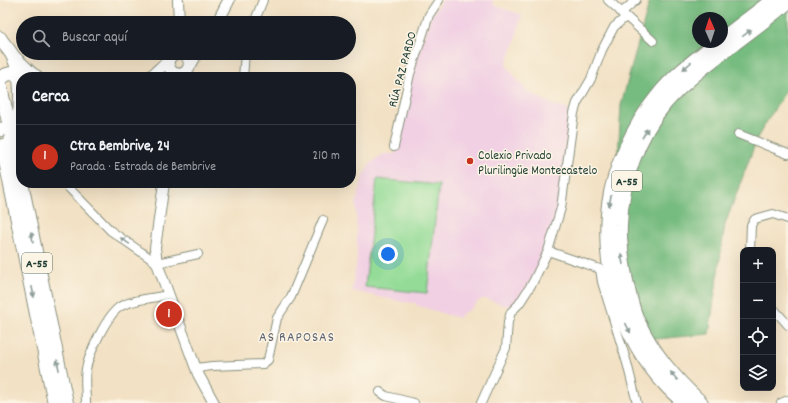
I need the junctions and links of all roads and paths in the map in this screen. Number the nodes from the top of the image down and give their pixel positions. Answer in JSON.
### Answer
{"nodes":[{"id":1,"x":178,"y":0,"type":"edge"},
{"id":2,"x":228,"y":0,"type":"edge"},
{"id":3,"x":264,"y":0,"type":"edge"},
{"id":4,"x":439,"y":0,"type":"edge"},
{"id":5,"x":608,"y":0,"type":"edge"},
{"id":6,"x":636,"y":0,"type":"edge"},
{"id":7,"x":773,"y":0,"type":"edge"},
{"id":8,"x":788,"y":2,"type":"edge"},
{"id":9,"x":624,"y":15,"type":"junction"},
{"id":10,"x":179,"y":16,"type":"edge"},
{"id":11,"x":220,"y":16,"type":"edge"},
{"id":12,"x":257,"y":16,"type":"edge"},
{"id":13,"x":728,"y":34,"type":"edge"},
{"id":14,"x":0,"y":38,"type":"edge"},
{"id":15,"x":653,"y":41,"type":"dead end"},
{"id":16,"x":710,"y":48,"type":"edge"},
{"id":17,"x":11,"y":53,"type":"junction"},
{"id":18,"x":16,"y":58,"type":"edge"},
{"id":19,"x":18,"y":60,"type":"edge"},
{"id":20,"x":171,"y":60,"type":"edge"},
{"id":21,"x":174,"y":60,"type":"edge"},
{"id":22,"x":188,"y":60,"type":"edge"},
{"id":23,"x":191,"y":60,"type":"edge"},
{"id":24,"x":244,"y":60,"type":"edge"},
{"id":25,"x":18,"y":72,"type":"edge"},
{"id":26,"x":30,"y":72,"type":"edge"},
{"id":27,"x":156,"y":72,"type":"edge"},
{"id":28,"x":175,"y":72,"type":"edge"},
{"id":29,"x":179,"y":72,"type":"edge"},
{"id":30,"x":180,"y":72,"type":"edge"},
{"id":31,"x":243,"y":72,"type":"edge"},
{"id":32,"x":16,"y":73,"type":"edge"},
{"id":33,"x":0,"y":78,"type":"edge"},
{"id":34,"x":0,"y":85,"type":"edge"},
{"id":35,"x":16,"y":111,"type":"edge"},
{"id":36,"x":2,"y":128,"type":"edge"},
{"id":37,"x":16,"y":130,"type":"edge"},
{"id":38,"x":738,"y":134,"type":"dead end"},
{"id":39,"x":15,"y":142,"type":"edge"},
{"id":40,"x":394,"y":147,"type":"dead end"},
{"id":41,"x":788,"y":154,"type":"edge"},
{"id":42,"x":24,"y":188,"type":"edge"},
{"id":43,"x":69,"y":188,"type":"edge"},
{"id":44,"x":163,"y":188,"type":"edge"},
{"id":45,"x":788,"y":219,"type":"edge"},
{"id":46,"x":323,"y":220,"type":"dead end"},
{"id":47,"x":750,"y":247,"type":"edge"},
{"id":48,"x":548,"y":251,"type":"junction"},
{"id":49,"x":198,"y":254,"type":"dead end"},
{"id":50,"x":157,"y":263,"type":"junction"},
{"id":51,"x":169,"y":295,"type":"junction"},
{"id":52,"x":776,"y":311,"type":"edge"},
{"id":53,"x":788,"y":325,"type":"edge"},
{"id":54,"x":196,"y":368,"type":"junction"},
{"id":55,"x":665,"y":384,"type":"junction"},
{"id":56,"x":380,"y":392,"type":"dead end"},
{"id":57,"x":788,"y":400,"type":"edge"},
{"id":58,"x":55,"y":403,"type":"edge"},
{"id":59,"x":66,"y":403,"type":"edge"},
{"id":60,"x":86,"y":403,"type":"edge"},
{"id":61,"x":214,"y":403,"type":"edge"},
{"id":62,"x":414,"y":403,"type":"edge"},
{"id":63,"x":481,"y":403,"type":"edge"},
{"id":64,"x":637,"y":403,"type":"edge"},
{"id":65,"x":679,"y":403,"type":"edge"},
{"id":66,"x":685,"y":403,"type":"edge"},
{"id":67,"x":701,"y":403,"type":"edge"},
{"id":68,"x":781,"y":403,"type":"edge"}],
"edges":[{"from":1,"to":10,"type":"street"},
{"from":2,"to":11,"type":"main road"},
{"from":3,"to":12,"type":"street"},
{"from":4,"to":40,"type":"street","name":"RÚA PAZ PARDO"},
{"from":5,"to":9,"type":"street"},
{"from":6,"to":9,"type":"street"},
{"from":7,"to":13,"type":"highway"},
{"from":67,"to":8,"type":"highway","number":"A-55","one_way":true},
{"from":9,"to":15,"type":"street"},
{"from":9,"to":48,"type":"street"},
{"from":14,"to":17,"type":"highway"},
{"from":16,"to":55,"type":"highway","number":"A-55","one_way":true},
{"from":17,"to":18,"type":"main road"},
{"from":17,"to":25,"type":"highway"},
{"from":19,"to":26,"type":"main road"},
{"from":20,"to":27,"type":"main road"},
{"from":21,"to":28,"type":"main road"},
{"from":22,"to":29,"type":"main road"},
{"from":23,"to":30,"type":"main road"},
{"from":24,"to":31,"type":"street"},
{"from":32,"to":33,"type":"highway"},
{"from":34,"to":36,"type":"highway","number":"A-55"},
{"from":35,"to":36,"type":"highway"},
{"from":36,"to":39,"type":"highway","number":"A-55"},
{"from":36,"to":58,"type":"highway","number":"A-55","one_way":true},
{"from":37,"to":39,"type":"highway"},
{"from":38,"to":41,"type":"street"},
{"from":59,"to":42,"type":"highway","number":"A-55","one_way":true},
{"from":50,"to":43,"type":"street","one_way":true},
{"from":44,"to":50,"type":"street"},
{"from":45,"to":47,"type":"street"},
{"from":46,"to":54,"type":"street"},
{"from":48,"to":63,"type":"street"},
{"from":48,"to":64,"type":"street"},
{"from":49,"to":50,"type":"street"},
{"from":50,"to":51,"type":"street"},
{"from":51,"to":54,"type":"street"},
{"from":51,"to":60,"type":"street"},
{"from":52,"to":53,"type":"street"},
{"from":54,"to":61,"type":"street"},
{"from":55,"to":65,"type":"highway"},
{"from":55,"to":66,"type":"highway","number":"A-55"},
{"from":56,"to":62,"type":"street"},
{"from":57,"to":68,"type":"street"}]}
